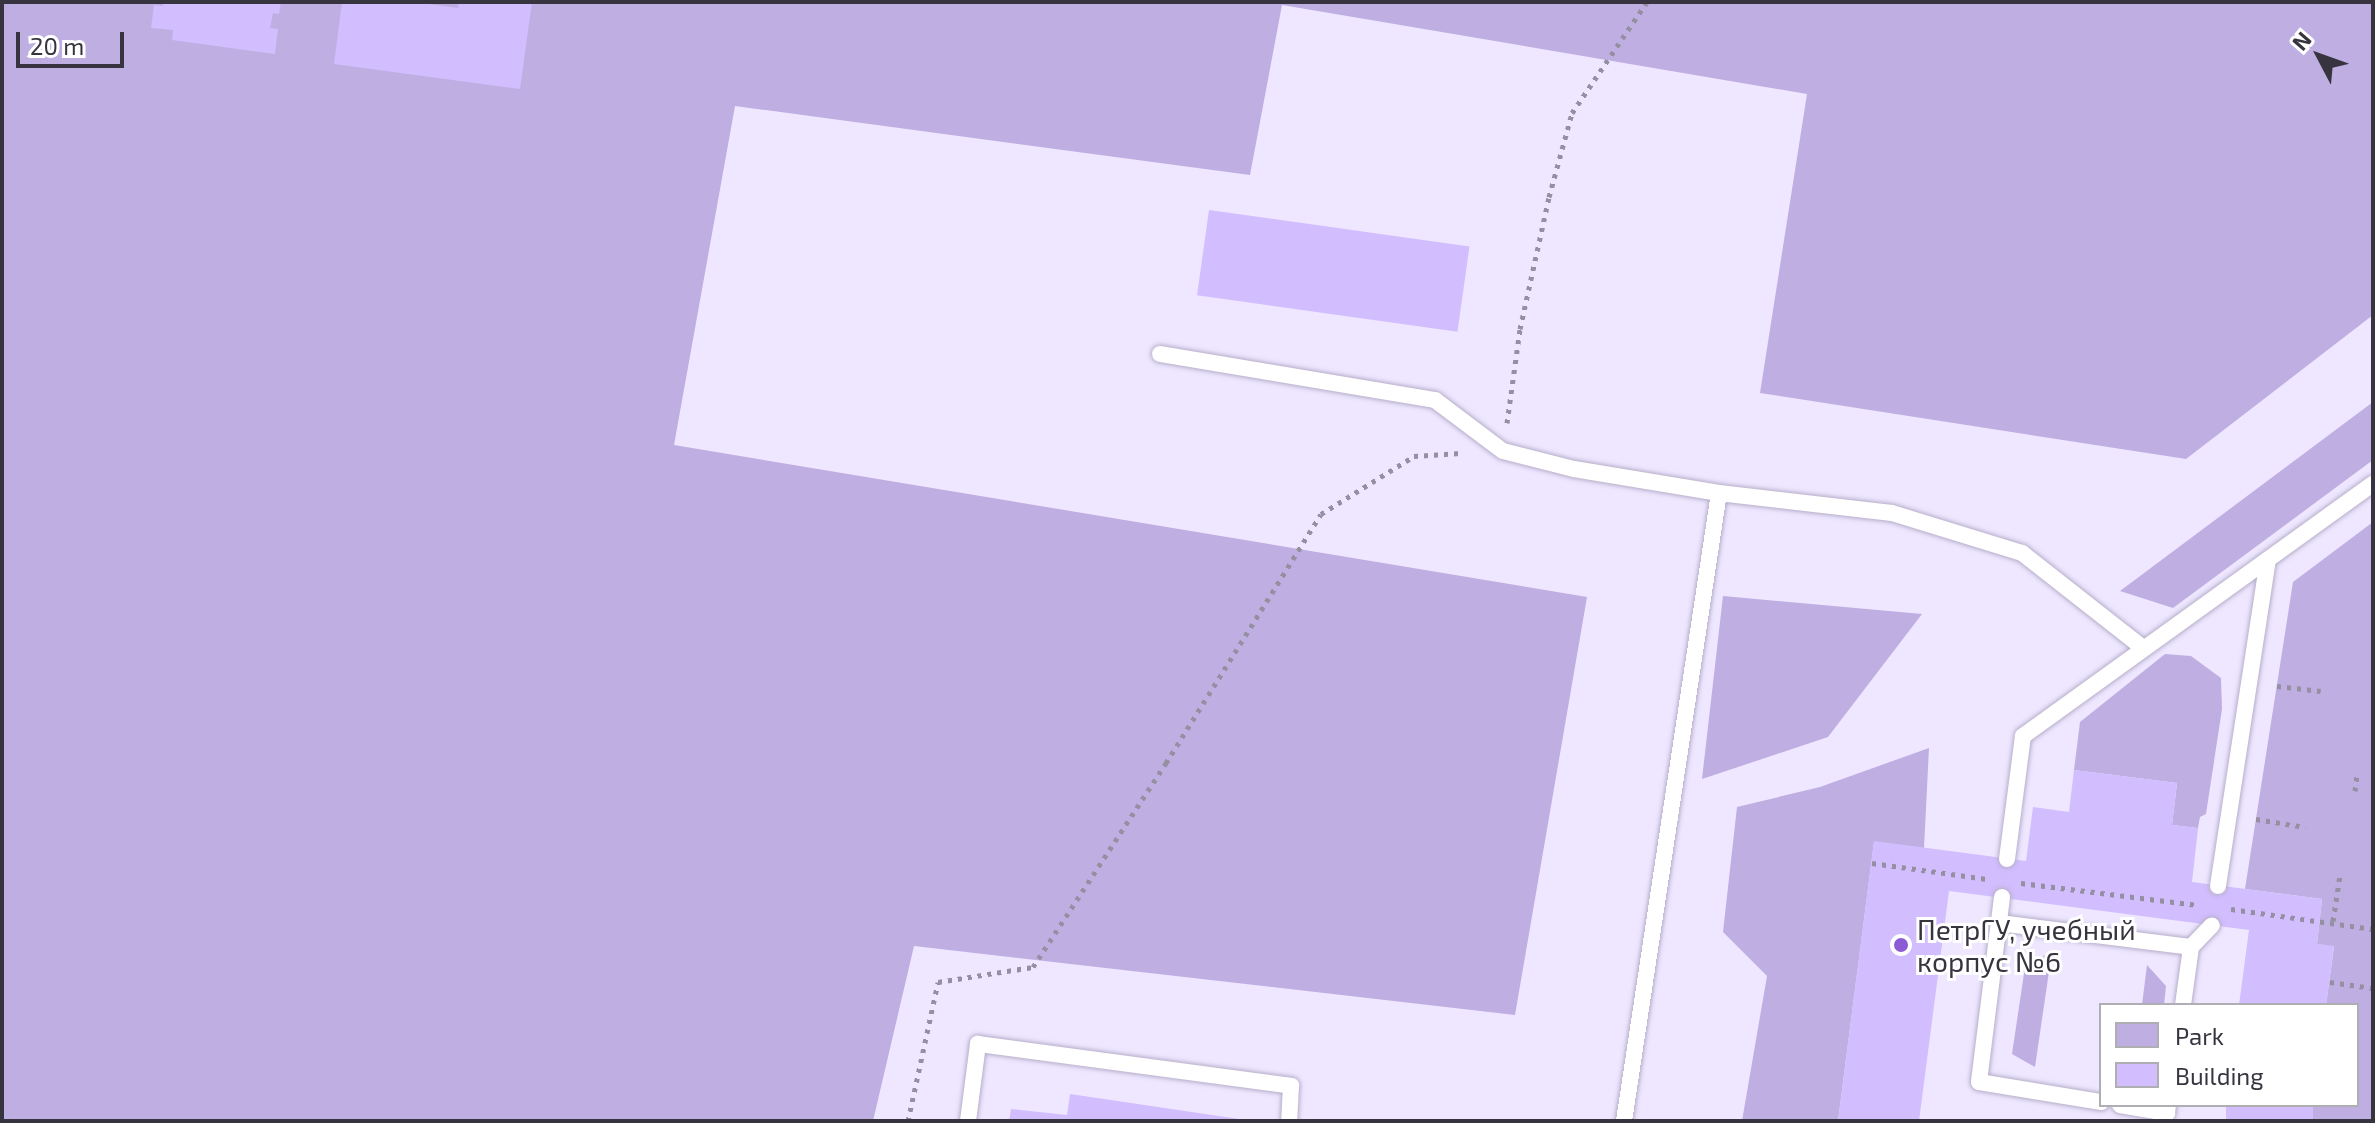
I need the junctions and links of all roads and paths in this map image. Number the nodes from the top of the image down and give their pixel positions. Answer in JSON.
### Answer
{"nodes":[{"id":1,"x":1647,"y":2,"type":"edge"},
{"id":2,"x":1160,"y":354,"type":"dead end"},
{"id":3,"x":1503,"y":451,"type":"junction"},
{"id":4,"x":2373,"y":484,"type":"edge"},
{"id":5,"x":1719,"y":493,"type":"junction"},
{"id":6,"x":2268,"y":560,"type":"junction"},
{"id":7,"x":2143,"y":648,"type":"junction"},
{"id":8,"x":2277,"y":686,"type":"dead end"},
{"id":9,"x":2321,"y":691,"type":"dead end"},
{"id":10,"x":2357,"y":774,"type":"dead end"},
{"id":11,"x":2355,"y":791,"type":"dead end"},
{"id":12,"x":2256,"y":819,"type":"dead end"},
{"id":13,"x":2305,"y":827,"type":"dead end"},
{"id":14,"x":2007,"y":859,"type":"dead end"},
{"id":15,"x":1872,"y":863,"type":"dead end"},
{"id":16,"x":2340,"y":875,"type":"dead end"},
{"id":17,"x":1990,"y":879,"type":"dead end"},
{"id":18,"x":2019,"y":883,"type":"dead end"},
{"id":19,"x":2218,"y":886,"type":"dead end"},
{"id":20,"x":2002,"y":897,"type":"dead end"},
{"id":21,"x":2200,"y":905,"type":"dead end"},
{"id":22,"x":2228,"y":908,"type":"dead end"},
{"id":23,"x":2333,"y":921,"type":"junction"},
{"id":24,"x":1999,"y":923,"type":"junction"},
{"id":25,"x":2212,"y":925,"type":"dead end"},
{"id":26,"x":2373,"y":929,"type":"edge"},
{"id":27,"x":2191,"y":947,"type":"junction"},
{"id":28,"x":2330,"y":982,"type":"dead end"},
{"id":29,"x":2373,"y":988,"type":"edge"},
{"id":30,"x":2183,"y":1003,"type":"edge"},
{"id":31,"x":2099,"y":1102,"type":"edge"},
{"id":32,"x":2132,"y":1107,"type":"edge"},
{"id":33,"x":2168,"y":1107,"type":"edge"},
{"id":34,"x":908,"y":1121,"type":"edge"},
{"id":35,"x":968,"y":1121,"type":"edge"},
{"id":36,"x":1289,"y":1121,"type":"edge"},
{"id":37,"x":1624,"y":1121,"type":"edge"}],
"edges":[{"from":1,"to":3,"type":"path"},
{"from":2,"to":3,"type":"lane"},
{"from":3,"to":5,"type":"lane"},
{"from":3,"to":34,"type":"path"},
{"from":4,"to":6,"type":"lane"},
{"from":5,"to":7,"type":"lane"},
{"from":5,"to":37,"type":"lane"},
{"from":6,"to":7,"type":"lane"},
{"from":6,"to":19,"type":"lane"},
{"from":7,"to":14,"type":"lane"},
{"from":8,"to":9,"type":"path"},
{"from":10,"to":11,"type":"path"},
{"from":12,"to":13,"type":"path"},
{"from":15,"to":17,"type":"path"},
{"from":16,"to":23,"type":"path"},
{"from":18,"to":21,"type":"path"},
{"from":20,"to":24,"type":"lane"},
{"from":22,"to":23,"type":"path"},
{"from":23,"to":26,"type":"path"},
{"from":24,"to":27,"type":"lane"},
{"from":24,"to":31,"type":"lane"},
{"from":25,"to":27,"type":"lane"},
{"from":27,"to":30,"type":"lane"},
{"from":28,"to":29,"type":"path"},
{"from":32,"to":33,"type":"lane"},
{"from":35,"to":36,"type":"lane"}]}
